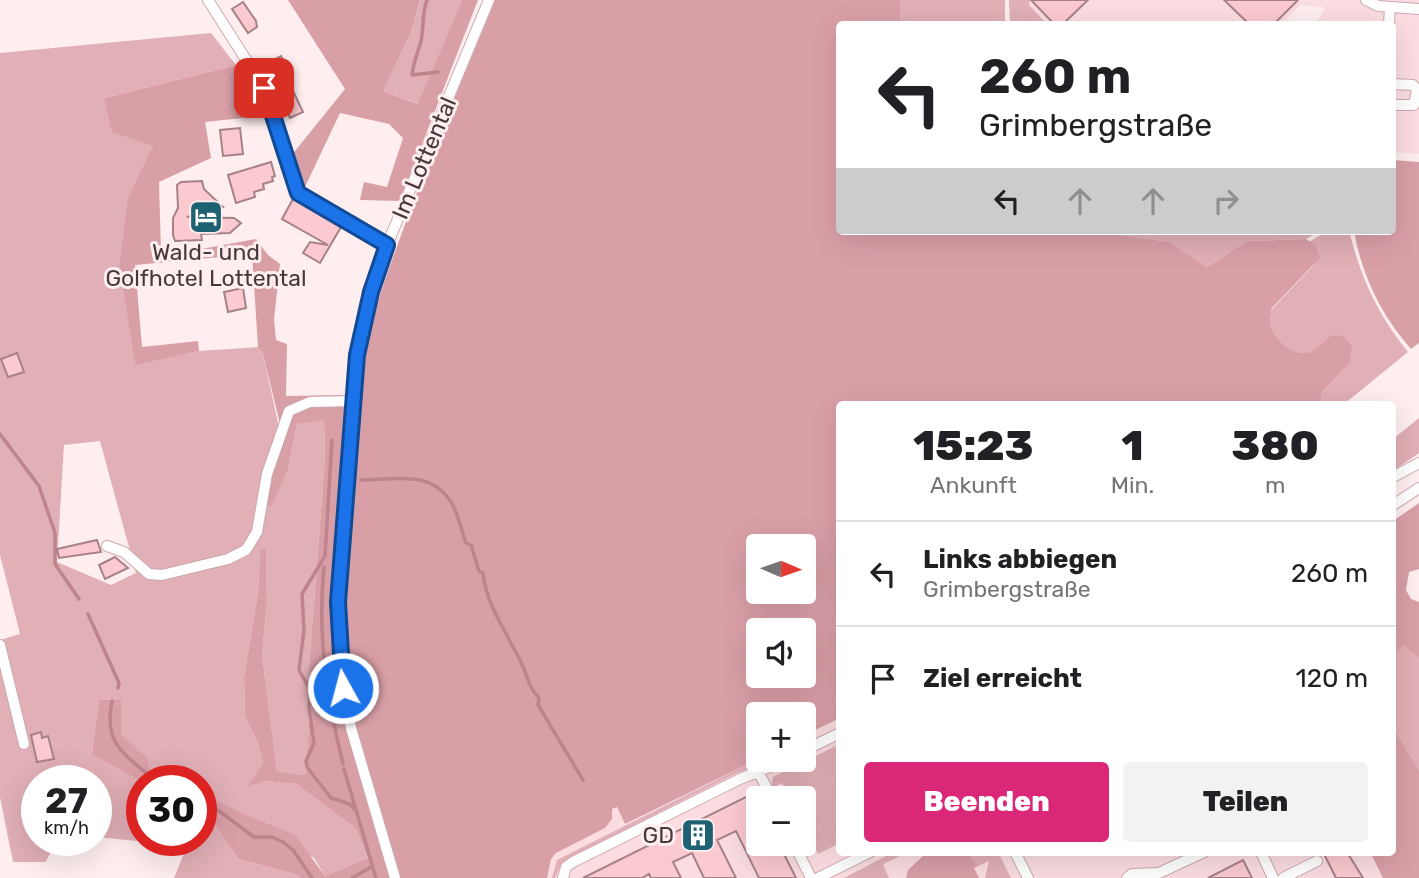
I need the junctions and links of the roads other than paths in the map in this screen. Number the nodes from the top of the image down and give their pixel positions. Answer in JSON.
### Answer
{"nodes":[{"id":1,"x":208,"y":0,"type":"edge"},
{"id":2,"x":489,"y":0,"type":"edge"},
{"id":3,"x":1366,"y":0,"type":"edge"},
{"id":4,"x":1390,"y":7,"type":"junction"},
{"id":5,"x":1419,"y":9,"type":"edge"},
{"id":6,"x":1389,"y":21,"type":"edge"},
{"id":7,"x":1396,"y":84,"type":"edge"},
{"id":8,"x":1396,"y":105,"type":"edge"},
{"id":9,"x":387,"y":245,"type":"junction"},
{"id":10,"x":353,"y":401,"type":"junction"},
{"id":11,"x":1419,"y":463,"type":"edge"},
{"id":12,"x":1396,"y":475,"type":"edge"},
{"id":13,"x":1419,"y":488,"type":"edge"},
{"id":14,"x":1396,"y":503,"type":"edge"},
{"id":15,"x":107,"y":546,"type":"dead end"},
{"id":16,"x":0,"y":645,"type":"edge"},
{"id":17,"x":836,"y":735,"type":"edge"},
{"id":18,"x":24,"y":744,"type":"dead end"},
{"id":19,"x":816,"y":745,"type":"edge"},
{"id":20,"x":759,"y":773,"type":"joint"},
{"id":21,"x":766,"y":786,"type":"edge"},
{"id":22,"x":800,"y":856,"type":"edge"},
{"id":23,"x":864,"y":856,"type":"edge"},
{"id":24,"x":1017,"y":856,"type":"edge"},
{"id":25,"x":1196,"y":856,"type":"edge"},
{"id":26,"x":1263,"y":856,"type":"edge"},
{"id":27,"x":1317,"y":861,"type":"dead end"},
{"id":28,"x":835,"y":874,"type":"edge"},
{"id":29,"x":563,"y":876,"type":"edge"},
{"id":30,"x":1159,"y":876,"type":"edge"},
{"id":31,"x":395,"y":878,"type":"edge"},
{"id":32,"x":811,"y":878,"type":"edge"},
{"id":33,"x":818,"y":878,"type":"edge"},
{"id":34,"x":1028,"y":878,"type":"edge"},
{"id":35,"x":1126,"y":878,"type":"edge"},
{"id":36,"x":1273,"y":878,"type":"edge"},
{"id":37,"x":1283,"y":878,"type":"edge"}],
"edges":[{"from":1,"to":9,"type":"street"},
{"from":2,"to":9,"type":"street","name":"Im Lottental"},
{"from":3,"to":4,"type":"street"},
{"from":4,"to":5,"type":"street"},
{"from":4,"to":6,"type":"street"},
{"from":7,"to":8,"type":"street"},
{"from":9,"to":10,"type":"street","name":"Im Lottental"},
{"from":10,"to":15,"type":"street"},
{"from":10,"to":31,"type":"street","name":"Im Lottental"},
{"from":11,"to":12,"type":"street"},
{"from":13,"to":14,"type":"street"},
{"from":16,"to":18,"type":"street"},
{"from":17,"to":19,"type":"street"},
{"from":20,"to":21,"type":"street"},
{"from":20,"to":29,"type":"street"},
{"from":22,"to":32,"type":"street"},
{"from":23,"to":28,"type":"street"},
{"from":24,"to":34,"type":"street"},
{"from":25,"to":30,"type":"street"},
{"from":26,"to":36,"type":"street"},
{"from":27,"to":37,"type":"street"},
{"from":28,"to":33,"type":"street"},
{"from":30,"to":35,"type":"street"}]}
